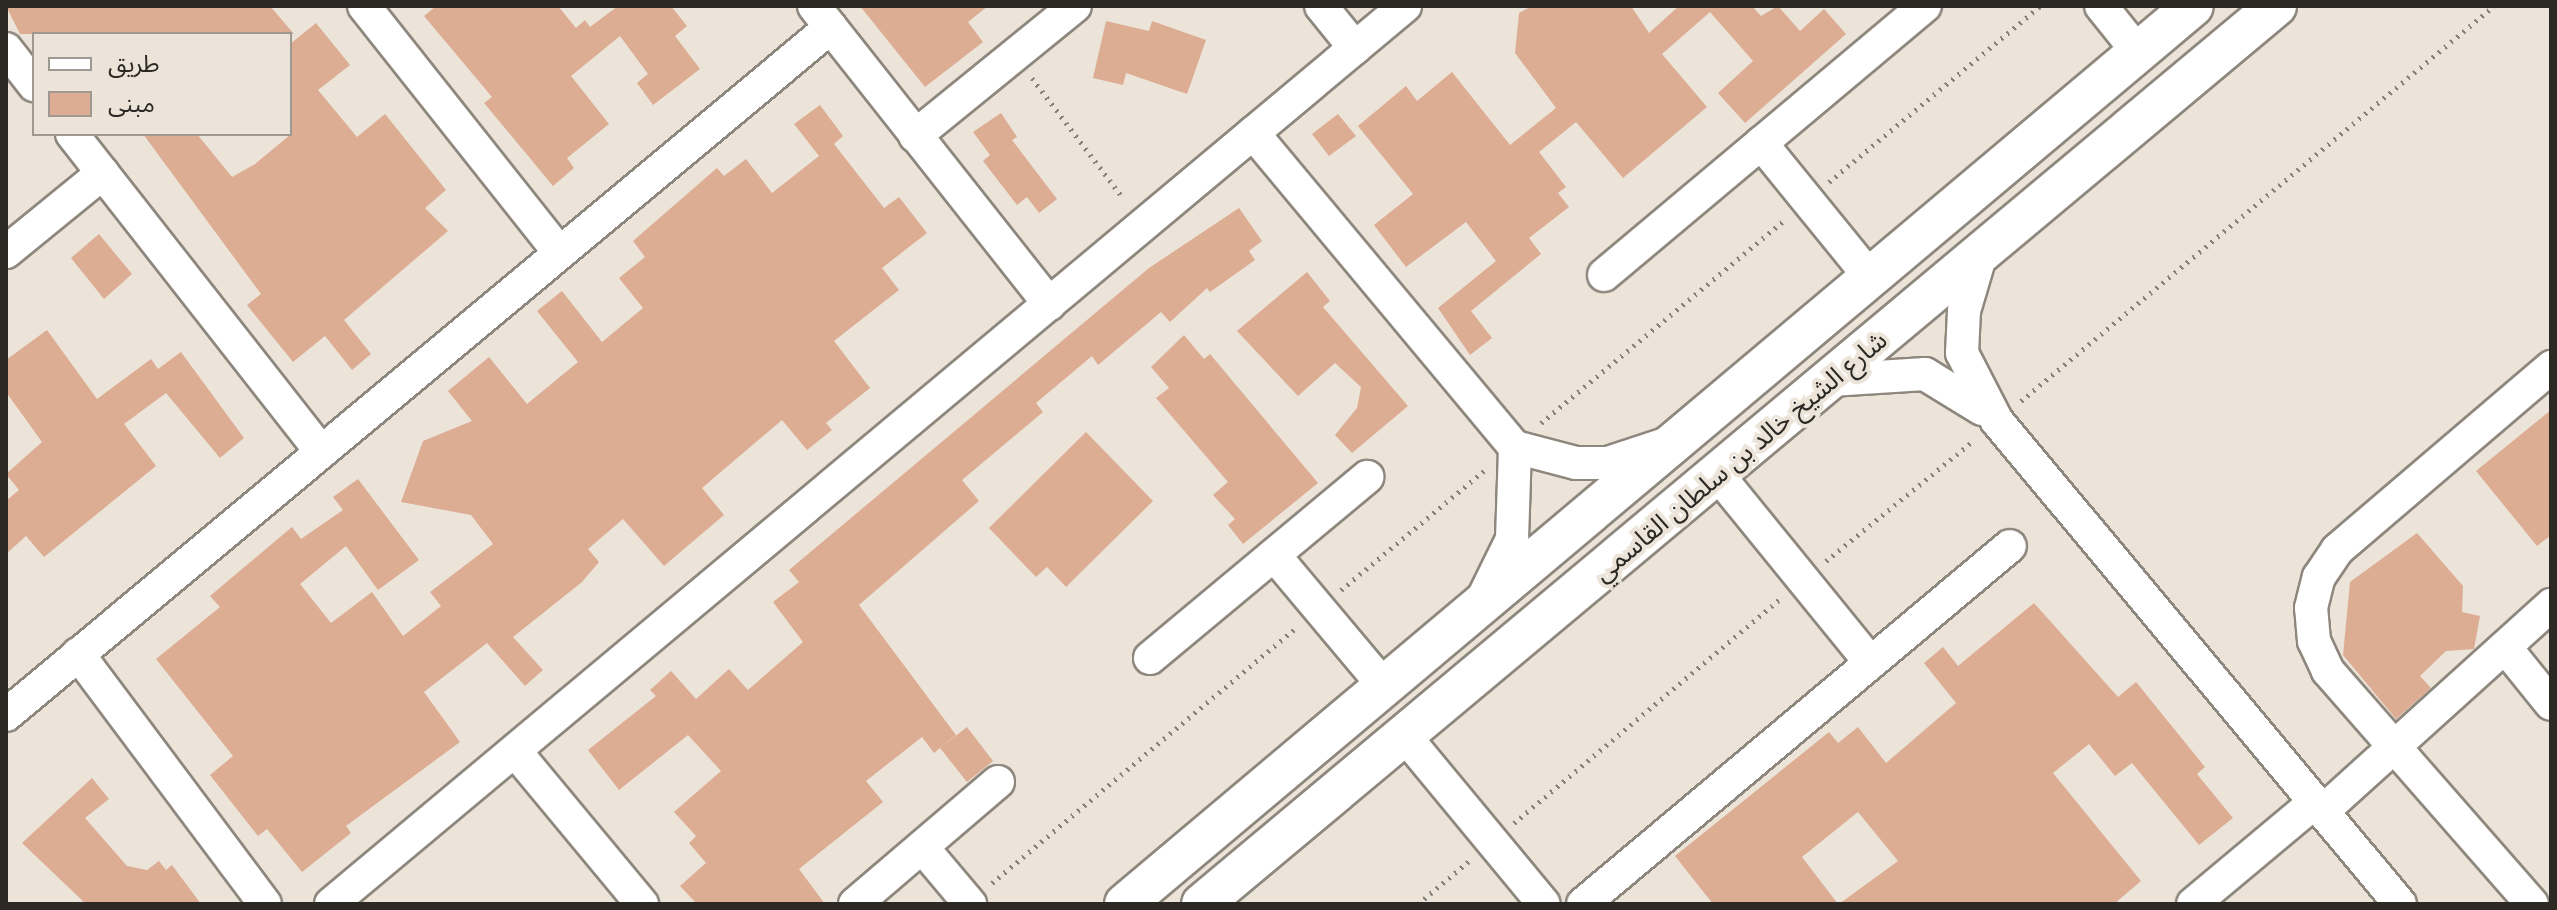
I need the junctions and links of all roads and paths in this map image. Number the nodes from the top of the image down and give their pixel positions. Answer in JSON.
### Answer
{"nodes":[{"id":1,"x":364,"y":6,"type":"edge"},
{"id":2,"x":1075,"y":6,"type":"edge"},
{"id":3,"x":1321,"y":6,"type":"edge"},
{"id":4,"x":1405,"y":6,"type":"edge"},
{"id":5,"x":1925,"y":6,"type":"edge"},
{"id":6,"x":2101,"y":6,"type":"edge"},
{"id":7,"x":2193,"y":6,"type":"edge"},
{"id":8,"x":2276,"y":6,"type":"edge"},
{"id":9,"x":2494,"y":6,"type":"edge"},
{"id":10,"x":822,"y":17,"type":"edge"},
{"id":11,"x":1355,"y":48,"type":"junction"},
{"id":12,"x":6,"y":49,"type":"edge"},
{"id":13,"x":2138,"y":52,"type":"junction"},
{"id":14,"x":1014,"y":55,"type":"junction"},
{"id":15,"x":32,"y":82,"type":"edge"},
{"id":16,"x":1253,"y":133,"type":"junction"},
{"id":17,"x":74,"y":136,"type":"edge"},
{"id":18,"x":915,"y":136,"type":"junction"},
{"id":19,"x":1761,"y":143,"type":"junction"},
{"id":20,"x":103,"y":173,"type":"junction"},
{"id":21,"x":1135,"y":232,"type":"junction"},
{"id":22,"x":6,"y":252,"type":"edge"},
{"id":23,"x":560,"y":253,"type":"junction"},
{"id":24,"x":1980,"y":257,"type":"junction"},
{"id":25,"x":1604,"y":275,"type":"dead end"},
{"id":26,"x":1869,"y":276,"type":"junction"},
{"id":27,"x":1049,"y":304,"type":"junction"},
{"id":28,"x":2551,"y":367,"type":"edge"},
{"id":29,"x":1831,"y":380,"type":"junction"},
{"id":30,"x":1997,"y":421,"type":"junction"},
{"id":31,"x":1668,"y":443,"type":"junction"},
{"id":32,"x":1515,"y":447,"type":"junction"},
{"id":33,"x":321,"y":452,"type":"junction"},
{"id":34,"x":1718,"y":475,"type":"junction"},
{"id":35,"x":1367,"y":477,"type":"dead end"},
{"id":36,"x":2010,"y":546,"type":"dead end"},
{"id":37,"x":1274,"y":555,"type":"junction"},
{"id":38,"x":1801,"y":581,"type":"junction"},
{"id":39,"x":1484,"y":597,"type":"junction"},
{"id":40,"x":2551,"y":605,"type":"edge"},
{"id":41,"x":2505,"y":647,"type":"junction"},
{"id":42,"x":78,"y":654,"type":"junction"},
{"id":43,"x":1150,"y":658,"type":"dead end"},
{"id":44,"x":1870,"y":662,"type":"junction"},
{"id":45,"x":1383,"y":685,"type":"junction"},
{"id":46,"x":2551,"y":704,"type":"edge"},
{"id":47,"x":6,"y":715,"type":"edge"},
{"id":48,"x":1404,"y":735,"type":"junction"},
{"id":49,"x":2394,"y":748,"type":"junction"},
{"id":50,"x":515,"y":751,"type":"junction"},
{"id":51,"x":998,"y":782,"type":"dead end"},
{"id":52,"x":2318,"y":807,"type":"junction"},
{"id":53,"x":1490,"y":843,"type":"junction"},
{"id":54,"x":922,"y":847,"type":"junction"},
{"id":55,"x":1240,"y":886,"type":"edge"},
{"id":56,"x":265,"y":904,"type":"edge"},
{"id":57,"x":331,"y":904,"type":"edge"},
{"id":58,"x":642,"y":904,"type":"edge"},
{"id":59,"x":855,"y":904,"type":"edge"},
{"id":60,"x":970,"y":904,"type":"edge"},
{"id":61,"x":1125,"y":904,"type":"edge"},
{"id":62,"x":1202,"y":904,"type":"edge"},
{"id":63,"x":1418,"y":904,"type":"edge"},
{"id":64,"x":1544,"y":904,"type":"edge"},
{"id":65,"x":1583,"y":904,"type":"edge"},
{"id":66,"x":2193,"y":904,"type":"edge"},
{"id":67,"x":2400,"y":904,"type":"edge"},
{"id":68,"x":2532,"y":904,"type":"edge"}],
"edges":[{"from":1,"to":23,"type":"street"},
{"from":2,"to":14,"type":"street"},
{"from":3,"to":11,"type":"street"},
{"from":4,"to":11,"type":"street"},
{"from":5,"to":19,"type":"street"},
{"from":6,"to":13,"type":"street"},
{"from":7,"to":13,"type":"main road"},
{"from":8,"to":24,"type":"main road","name":"شارع الشيخ خالد بن سلطان القاسمي"},
{"from":9,"to":30,"type":"path"},
{"from":10,"to":18,"type":"street"},
{"from":10,"to":23,"type":"street"},
{"from":11,"to":16,"type":"street"},
{"from":12,"to":15,"type":"street"},
{"from":13,"to":26,"type":"main road"},
{"from":14,"to":18,"type":"street"},
{"from":14,"to":21,"type":"path"},
{"from":16,"to":21,"type":"street"},
{"from":16,"to":32,"type":"street"},
{"from":17,"to":20,"type":"street"},
{"from":18,"to":27,"type":"street"},
{"from":19,"to":25,"type":"street"},
{"from":19,"to":26,"type":"street"},
{"from":20,"to":22,"type":"street"},
{"from":20,"to":33,"type":"street"},
{"from":21,"to":27,"type":"street"},
{"from":23,"to":33,"type":"street"},
{"from":24,"to":29,"type":"main road","name":"شارع الشيخ خالد بن سلطان القاسمي"},
{"from":24,"to":30,"type":"street"},
{"from":26,"to":31,"type":"main road"},
{"from":27,"to":50,"type":"street"},
{"from":28,"to":49,"type":"street"},
{"from":29,"to":30,"type":"street"},
{"from":29,"to":34,"type":"main road","name":"شارع الشيخ خالد بن سلطان القاسمي"},
{"from":30,"to":38,"type":"path"},
{"from":30,"to":52,"type":"street"},
{"from":31,"to":32,"type":"street"},
{"from":31,"to":39,"type":"main road"},
{"from":32,"to":39,"type":"street"},
{"from":33,"to":42,"type":"street"},
{"from":34,"to":38,"type":"street"},
{"from":34,"to":48,"type":"main road","name":"شارع الشيخ خالد بن سلطان القاسمي"},
{"from":35,"to":37,"type":"street"},
{"from":36,"to":44,"type":"street"},
{"from":37,"to":43,"type":"street"},
{"from":37,"to":45,"type":"street"},
{"from":38,"to":44,"type":"street"},
{"from":38,"to":53,"type":"path"},
{"from":39,"to":45,"type":"main road"},
{"from":40,"to":41,"type":"street"},
{"from":41,"to":46,"type":"street"},
{"from":41,"to":49,"type":"street"},
{"from":42,"to":47,"type":"street"},
{"from":42,"to":56,"type":"street"},
{"from":44,"to":65,"type":"street"},
{"from":45,"to":61,"type":"main road"},
{"from":48,"to":53,"type":"street"},
{"from":48,"to":55,"type":"main road","name":"شارع الشيخ خالد بن سلطان القاسمي"},
{"from":49,"to":52,"type":"street"},
{"from":49,"to":68,"type":"street"},
{"from":50,"to":57,"type":"street"},
{"from":50,"to":58,"type":"street"},
{"from":51,"to":54,"type":"street"},
{"from":52,"to":66,"type":"street"},
{"from":52,"to":67,"type":"street"},
{"from":53,"to":63,"type":"path"},
{"from":53,"to":64,"type":"street"},
{"from":54,"to":59,"type":"street"},
{"from":54,"to":60,"type":"street"},
{"from":55,"to":62,"type":"main road","name":"شارع الشيخ خالد بن سلطان القاسمي"}]}
